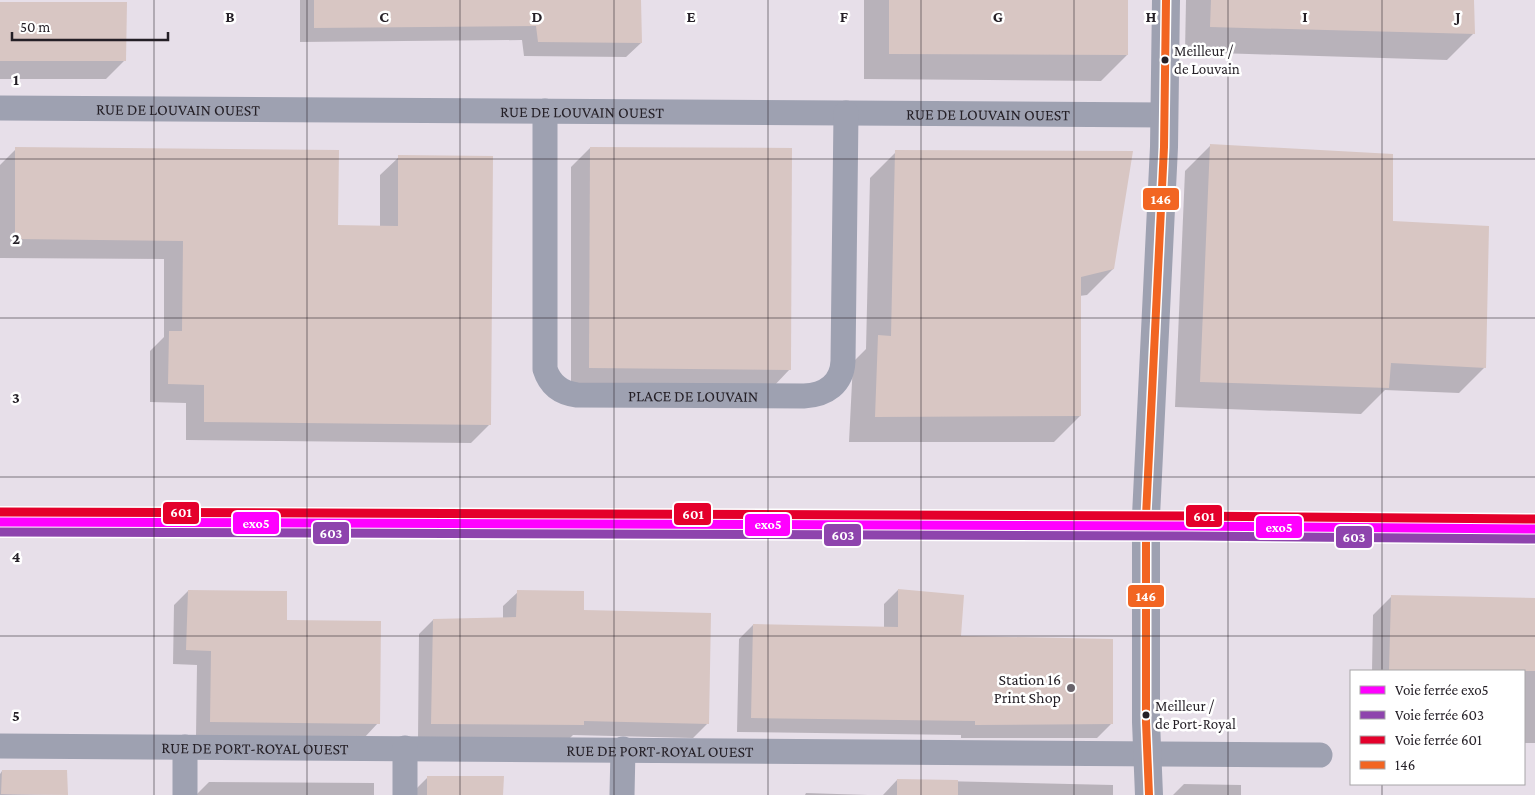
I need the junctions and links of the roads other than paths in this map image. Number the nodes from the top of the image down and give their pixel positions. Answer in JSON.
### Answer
{"nodes":[{"id":1,"x":1166,"y":0,"type":"edge"},
{"id":2,"x":0,"y":108,"type":"edge"},
{"id":3,"x":545,"y":111,"type":"junction"},
{"id":4,"x":846,"y":113,"type":"junction"},
{"id":5,"x":1165,"y":114,"type":"junction"},
{"id":6,"x":0,"y":746,"type":"edge"},
{"id":7,"x":185,"y":747,"type":"junction"},
{"id":8,"x":405,"y":748,"type":"junction"},
{"id":9,"x":623,"y":750,"type":"junction"},
{"id":10,"x":1148,"y":753,"type":"junction"},
{"id":11,"x":1320,"y":755,"type":"dead end"},
{"id":12,"x":185,"y":795,"type":"edge"},
{"id":13,"x":405,"y":795,"type":"edge"},
{"id":14,"x":622,"y":795,"type":"edge"},
{"id":15,"x":1149,"y":795,"type":"edge"}],
"edges":[{"from":1,"to":5,"type":"street"},
{"from":2,"to":3,"type":"street","name":"RUE DE LOUVAIN OUEST"},
{"from":3,"to":4,"type":"street","name":"RUE DE LOUVAIN OUEST"},
{"from":3,"to":4,"type":"street","name":"PLACE DE LOUVAIN"},
{"from":4,"to":5,"type":"street","name":"RUE DE LOUVAIN OUEST"},
{"from":5,"to":10,"type":"street"},
{"from":6,"to":7,"type":"street","name":"RUE DE PORT-ROYAL OUEST"},
{"from":7,"to":8,"type":"street","name":"RUE DE PORT-ROYAL OUEST"},
{"from":7,"to":12,"type":"street"},
{"from":8,"to":9,"type":"street","name":"RUE DE PORT-ROYAL OUEST"},
{"from":8,"to":13,"type":"street"},
{"from":9,"to":10,"type":"street","name":"RUE DE PORT-ROYAL OUEST"},
{"from":9,"to":14,"type":"street"},
{"from":10,"to":11,"type":"street","name":"RUE DE PORT-ROYAL OUEST"},
{"from":10,"to":15,"type":"street"}]}
